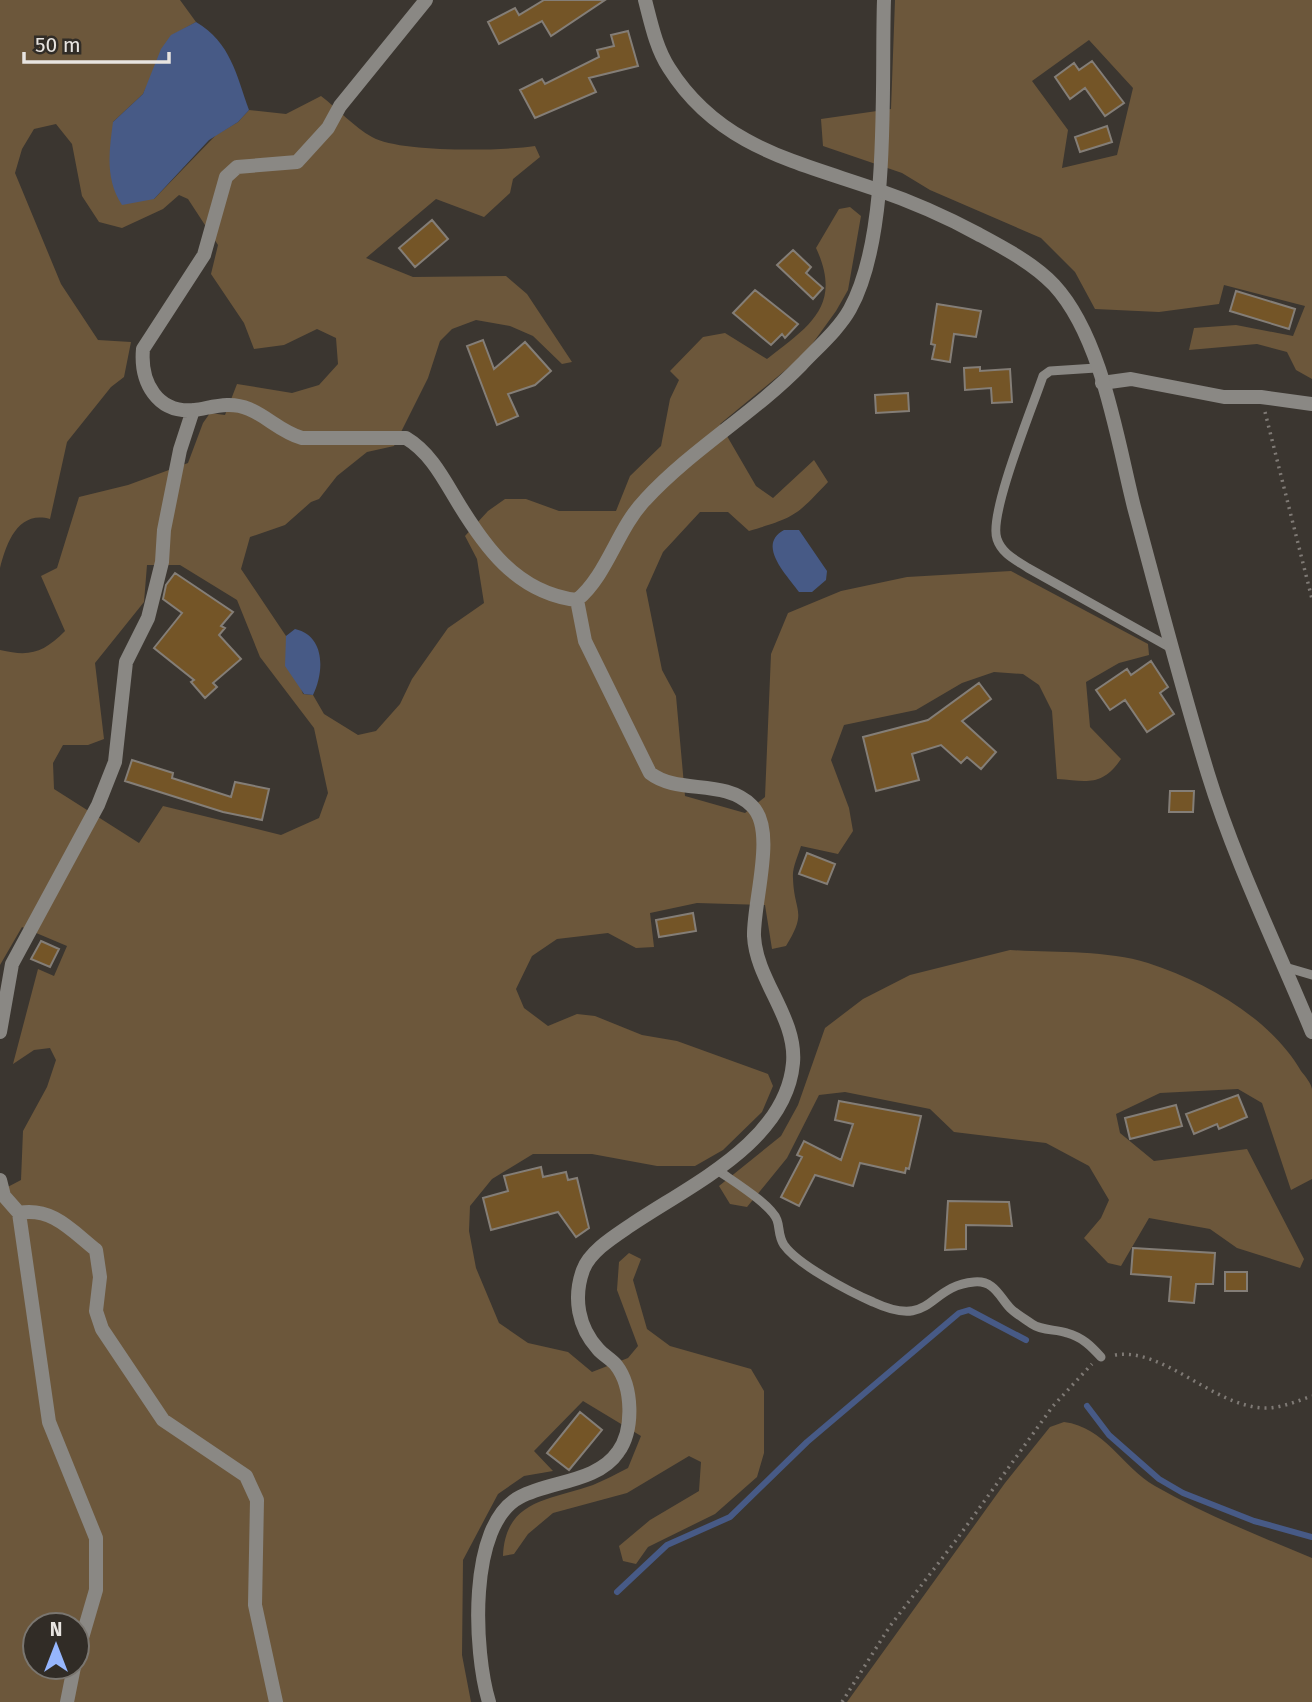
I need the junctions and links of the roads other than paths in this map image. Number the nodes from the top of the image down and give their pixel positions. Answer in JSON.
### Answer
{"nodes":[{"id":1,"x":426,"y":0,"type":"edge"},
{"id":2,"x":645,"y":0,"type":"edge"},
{"id":3,"x":884,"y":0,"type":"edge"},
{"id":4,"x":879,"y":190,"type":"junction"},
{"id":5,"x":1096,"y":368,"type":"junction"},
{"id":6,"x":1102,"y":383,"type":"junction"},
{"id":7,"x":1312,"y":404,"type":"edge"},
{"id":8,"x":193,"y":410,"type":"junction"},
{"id":9,"x":577,"y":600,"type":"junction"},
{"id":10,"x":1171,"y":648,"type":"junction"},
{"id":11,"x":1285,"y":967,"type":"junction"},
{"id":12,"x":1312,"y":975,"type":"edge"},
{"id":13,"x":0,"y":1032,"type":"edge"},
{"id":14,"x":1312,"y":1032,"type":"edge"},
{"id":15,"x":716,"y":1169,"type":"junction"},
{"id":16,"x":0,"y":1180,"type":"edge"},
{"id":17,"x":19,"y":1213,"type":"junction"},
{"id":18,"x":1101,"y":1357,"type":"road end"},
{"id":19,"x":90,"y":1611,"type":"edge"},
{"id":20,"x":71,"y":1681,"type":"edge"},
{"id":21,"x":67,"y":1702,"type":"edge"},
{"id":22,"x":276,"y":1702,"type":"edge"},
{"id":23,"x":488,"y":1702,"type":"edge"}],
"edges":[{"from":1,"to":8,"type":"street"},
{"from":2,"to":4,"type":"street"},
{"from":3,"to":4,"type":"street"},
{"from":4,"to":5,"type":"street"},
{"from":4,"to":9,"type":"street"},
{"from":5,"to":6,"type":"street"},
{"from":5,"to":10,"type":"lane"},
{"from":6,"to":7,"type":"street"},
{"from":6,"to":10,"type":"street"},
{"from":8,"to":9,"type":"street"},
{"from":8,"to":13,"type":"street"},
{"from":9,"to":15,"type":"street"},
{"from":10,"to":11,"type":"street"},
{"from":11,"to":12,"type":"lane"},
{"from":11,"to":14,"type":"street"},
{"from":15,"to":18,"type":"lane"},
{"from":15,"to":23,"type":"street"},
{"from":16,"to":17,"type":"street"},
{"from":17,"to":19,"type":"street"},
{"from":17,"to":22,"type":"street"},
{"from":20,"to":21,"type":"street"}]}
